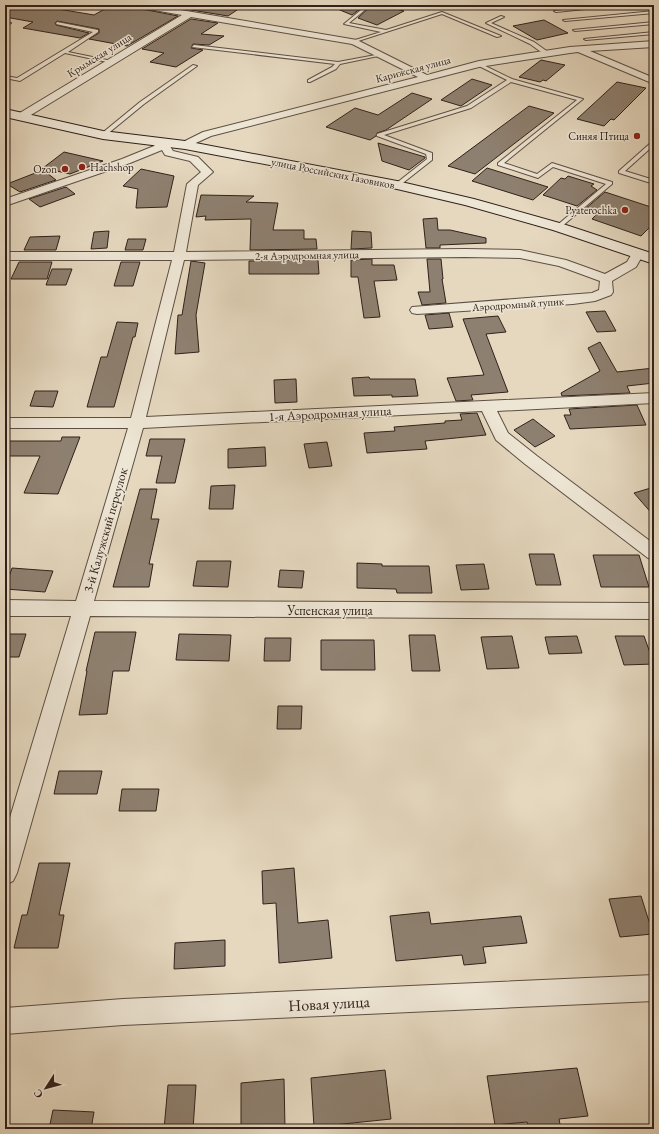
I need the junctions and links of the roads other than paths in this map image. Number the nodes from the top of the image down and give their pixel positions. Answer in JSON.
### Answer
{"nodes":[{"id":1,"x":136,"y":5,"type":"edge"},
{"id":2,"x":369,"y":5,"type":"edge"},
{"id":3,"x":622,"y":5,"type":"edge"},
{"id":4,"x":649,"y":7,"type":"dead end"},
{"id":5,"x":654,"y":11,"type":"edge"},
{"id":6,"x":189,"y":14,"type":"junction"},
{"id":7,"x":502,"y":17,"type":"dead end"},
{"id":8,"x":565,"y":20,"type":"junction"},
{"id":9,"x":57,"y":23,"type":"dead end"},
{"id":10,"x":654,"y":23,"type":"edge"},
{"id":11,"x":575,"y":30,"type":"junction"},
{"id":12,"x":386,"y":31,"type":"junction"},
{"id":13,"x":654,"y":33,"type":"edge"},
{"id":14,"x":498,"y":36,"type":"dead end"},
{"id":15,"x":586,"y":39,"type":"junction"},
{"id":16,"x":354,"y":42,"type":"junction"},
{"id":17,"x":654,"y":44,"type":"edge"},
{"id":18,"x":194,"y":46,"type":"dead end"},
{"id":19,"x":595,"y":48,"type":"junction"},
{"id":20,"x":580,"y":50,"type":"junction"},
{"id":21,"x":64,"y":52,"type":"junction"},
{"id":22,"x":546,"y":53,"type":"junction"},
{"id":23,"x":381,"y":55,"type":"junction"},
{"id":24,"x":110,"y":62,"type":"junction"},
{"id":25,"x":338,"y":63,"type":"junction"},
{"id":26,"x":479,"y":64,"type":"junction"},
{"id":27,"x":195,"y":66,"type":"dead end"},
{"id":28,"x":5,"y":77,"type":"edge"},
{"id":29,"x":427,"y":78,"type":"junction"},
{"id":30,"x":510,"y":80,"type":"junction"},
{"id":31,"x":310,"y":81,"type":"dead end"},
{"id":32,"x":654,"y":81,"type":"edge"},
{"id":33,"x":5,"y":113,"type":"edge"},
{"id":34,"x":22,"y":116,"type":"junction"},
{"id":35,"x":103,"y":135,"type":"junction"},
{"id":36,"x":162,"y":142,"type":"junction"},
{"id":37,"x":654,"y":142,"type":"edge"},
{"id":38,"x":185,"y":145,"type":"junction"},
{"id":39,"x":654,"y":182,"type":"edge"},
{"id":40,"x":397,"y":185,"type":"junction"},
{"id":41,"x":5,"y":203,"type":"edge"},
{"id":42,"x":558,"y":227,"type":"junction"},
{"id":43,"x":638,"y":253,"type":"junction"},
{"id":44,"x":5,"y":256,"type":"edge"},
{"id":45,"x":179,"y":256,"type":"junction"},
{"id":46,"x":654,"y":259,"type":"edge"},
{"id":47,"x":606,"y":279,"type":"junction"},
{"id":48,"x":417,"y":310,"type":"dead end"},
{"id":49,"x":654,"y":398,"type":"edge"},
{"id":50,"x":487,"y":405,"type":"junction"},
{"id":51,"x":5,"y":423,"type":"edge"},
{"id":52,"x":137,"y":424,"type":"junction"},
{"id":53,"x":654,"y":553,"type":"edge"},
{"id":54,"x":5,"y":608,"type":"edge"},
{"id":55,"x":83,"y":608,"type":"junction"},
{"id":56,"x":654,"y":611,"type":"edge"},
{"id":57,"x":5,"y":873,"type":"edge"},
{"id":58,"x":654,"y":988,"type":"edge"},
{"id":59,"x":5,"y":1021,"type":"edge"}],
"edges":[{"from":1,"to":6,"type":"street"},
{"from":2,"to":12,"type":"lane"},
{"from":3,"to":8,"type":"lane"},
{"from":4,"to":5,"type":"lane"},
{"from":5,"to":8,"type":"lane"},
{"from":6,"to":16,"type":"street"},
{"from":6,"to":24,"type":"street","name":"Крымская улица"},
{"from":7,"to":22,"type":"lane"},
{"from":8,"to":11,"type":"lane"},
{"from":9,"to":21,"type":"lane"},
{"from":10,"to":11,"type":"lane"},
{"from":11,"to":15,"type":"lane"},
{"from":12,"to":14,"type":"lane"},
{"from":12,"to":16,"type":"lane"},
{"from":13,"to":15,"type":"lane"},
{"from":15,"to":19,"type":"lane"},
{"from":16,"to":23,"type":"street"},
{"from":17,"to":19,"type":"street","name":"Карижская улица"},
{"from":18,"to":25,"type":"lane"},
{"from":19,"to":20,"type":"street","name":"Карижская улица"},
{"from":20,"to":22,"type":"street","name":"Карижская улица"},
{"from":20,"to":32,"type":"street"},
{"from":21,"to":24,"type":"lane"},
{"from":21,"to":28,"type":"lane"},
{"from":22,"to":26,"type":"street","name":"Карижская улица"},
{"from":23,"to":25,"type":"lane"},
{"from":23,"to":29,"type":"street"},
{"from":24,"to":34,"type":"street","name":"Крымская улица"},
{"from":25,"to":31,"type":"lane"},
{"from":26,"to":29,"type":"street","name":"Карижская улица"},
{"from":26,"to":30,"type":"lane"},
{"from":27,"to":35,"type":"lane"},
{"from":29,"to":38,"type":"street","name":"Карижская улица"},
{"from":30,"to":40,"type":"lane"},
{"from":30,"to":42,"type":"lane"},
{"from":33,"to":34,"type":"main road","name":"улица Российских Газовиков"},
{"from":34,"to":35,"type":"main road","name":"улица Российских Газовиков"},
{"from":35,"to":36,"type":"main road","name":"улица Российских Газовиков"},
{"from":36,"to":38,"type":"main road","name":"улица Российских Газовиков"},
{"from":36,"to":41,"type":"street"},
{"from":36,"to":45,"type":"street","name":"3-й Калужский переулок"},
{"from":37,"to":39,"type":"lane"},
{"from":38,"to":40,"type":"main road","name":"улица Российских Газовиков"},
{"from":40,"to":42,"type":"main road","name":"улица Российских Газовиков"},
{"from":42,"to":43,"type":"main road","name":"улица Российских Газовиков"},
{"from":43,"to":46,"type":"main road","name":"улица Российских Газовиков"},
{"from":43,"to":47,"type":"street"},
{"from":44,"to":45,"type":"street","name":"2-я Аэродромная улица"},
{"from":45,"to":47,"type":"street","name":"2-я Аэродромная улица"},
{"from":45,"to":52,"type":"street","name":"3-й Калужский переулок"},
{"from":47,"to":48,"type":"street","name":"Аэродромный тупик"},
{"from":49,"to":50,"type":"street","name":"1-я Аэродромная улица"},
{"from":50,"to":52,"type":"street","name":"1-я Аэродромная улица"},
{"from":50,"to":53,"type":"street"},
{"from":51,"to":52,"type":"street","name":"1-я Аэродромная улица"},
{"from":52,"to":55,"type":"street","name":"3-й Калужский переулок"},
{"from":54,"to":55,"type":"street","name":"Успенская улица"},
{"from":55,"to":56,"type":"street","name":"Успенская улица"},
{"from":55,"to":57,"type":"street","name":"3-й Калужский переулок"},
{"from":58,"to":59,"type":"street","name":"Новая улица"}]}
